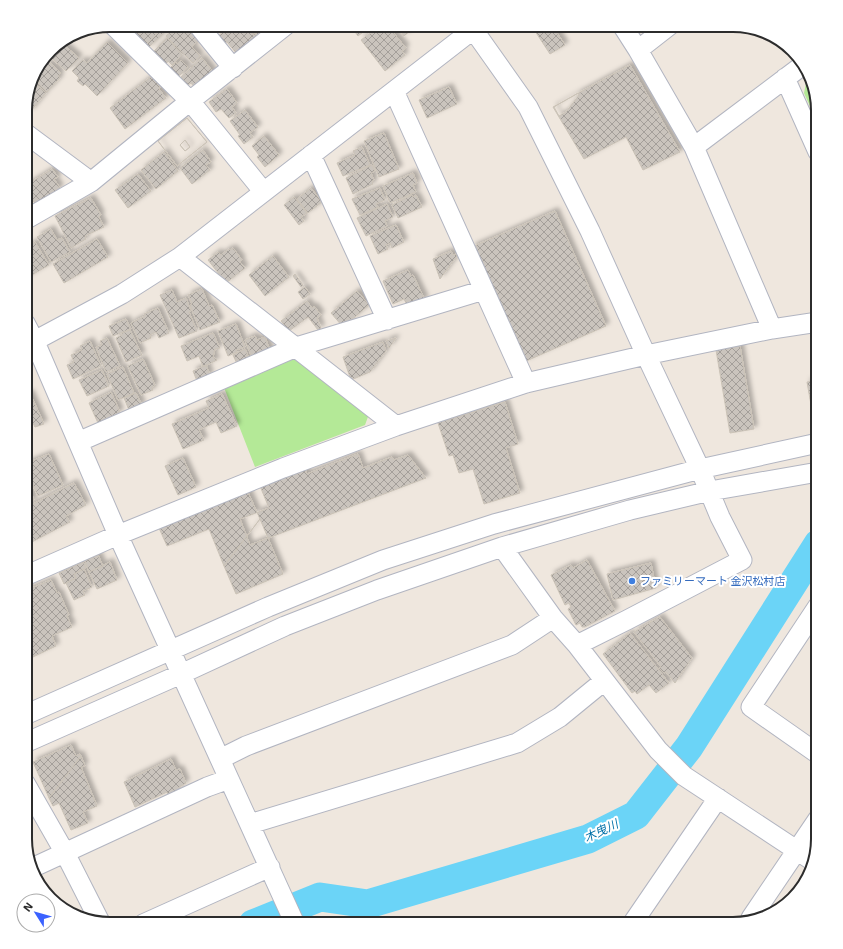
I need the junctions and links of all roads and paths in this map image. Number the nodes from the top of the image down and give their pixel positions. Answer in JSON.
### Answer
{"nodes":[{"id":1,"x":120,"y":32,"type":"edge"},
{"id":2,"x":204,"y":32,"type":"edge"},
{"id":3,"x":277,"y":32,"type":"edge"},
{"id":4,"x":468,"y":32,"type":"edge"},
{"id":5,"x":477,"y":32,"type":"edge"},
{"id":6,"x":626,"y":32,"type":"edge"},
{"id":7,"x":661,"y":32,"type":"edge"},
{"id":8,"x":638,"y":50,"type":"junction"},
{"id":9,"x":233,"y":68,"type":"junction"},
{"id":10,"x":799,"y":68,"type":"edge"},
{"id":11,"x":785,"y":78,"type":"junction"},
{"id":12,"x":394,"y":91,"type":"junction"},
{"id":13,"x":190,"y":101,"type":"junction"},
{"id":14,"x":811,"y":136,"type":"edge"},
{"id":15,"x":32,"y":138,"type":"edge"},
{"id":16,"x":694,"y":147,"type":"junction"},
{"id":17,"x":311,"y":155,"type":"junction"},
{"id":18,"x":91,"y":182,"type":"junction"},
{"id":19,"x":263,"y":192,"type":"junction"},
{"id":20,"x":32,"y":216,"type":"edge"},
{"id":21,"x":180,"y":257,"type":"junction"},
{"id":22,"x":484,"y":290,"type":"junction"},
{"id":23,"x":387,"y":320,"type":"junction"},
{"id":24,"x":811,"y":323,"type":"edge"},
{"id":25,"x":772,"y":329,"type":"junction"},
{"id":26,"x":32,"y":343,"type":"edge"},
{"id":27,"x":32,"y":348,"type":"edge"},
{"id":28,"x":296,"y":348,"type":"junction"},
{"id":29,"x":646,"y":355,"type":"junction"},
{"id":30,"x":526,"y":383,"type":"junction"},
{"id":31,"x":396,"y":426,"type":"junction"},
{"id":32,"x":78,"y":442,"type":"junction"},
{"id":33,"x":811,"y":445,"type":"edge"},
{"id":34,"x":700,"y":469,"type":"junction"},
{"id":35,"x":811,"y":473,"type":"edge"},
{"id":36,"x":710,"y":492,"type":"junction"},
{"id":37,"x":118,"y":535,"type":"junction"},
{"id":38,"x":502,"y":546,"type":"junction"},
{"id":39,"x":32,"y":573,"type":"edge"},
{"id":40,"x":811,"y":617,"type":"edge"},
{"id":41,"x":553,"y":618,"type":"junction"},
{"id":42,"x":576,"y":645,"type":"junction"},
{"id":43,"x":171,"y":650,"type":"junction"},
{"id":44,"x":181,"y":674,"type":"junction"},
{"id":45,"x":604,"y":681,"type":"junction"},
{"id":46,"x":32,"y":712,"type":"edge"},
{"id":47,"x":32,"y":740,"type":"edge"},
{"id":48,"x":811,"y":749,"type":"edge"},
{"id":49,"x":220,"y":759,"type":"junction"},
{"id":50,"x":229,"y":780,"type":"junction"},
{"id":51,"x":32,"y":795,"type":"edge"},
{"id":52,"x":718,"y":798,"type":"junction"},
{"id":53,"x":250,"y":824,"type":"junction"},
{"id":54,"x":811,"y":830,"type":"edge"},
{"id":55,"x":797,"y":851,"type":"junction"},
{"id":56,"x":65,"y":853,"type":"junction"},
{"id":57,"x":808,"y":858,"type":"edge"},
{"id":58,"x":37,"y":866,"type":"edge"},
{"id":59,"x":274,"y":876,"type":"junction"},
{"id":60,"x":753,"y":914,"type":"edge"},
{"id":61,"x":97,"y":915,"type":"edge"},
{"id":62,"x":162,"y":917,"type":"edge"},
{"id":63,"x":292,"y":917,"type":"edge"},
{"id":64,"x":637,"y":917,"type":"edge"}],
"edges":[{"from":1,"to":13,"type":"street"},
{"from":2,"to":9,"type":"street"},
{"from":3,"to":9,"type":"street"},
{"from":4,"to":12,"type":"street"},
{"from":5,"to":29,"type":"street"},
{"from":6,"to":8,"type":"street"},
{"from":7,"to":8,"type":"street"},
{"from":8,"to":16,"type":"street"},
{"from":9,"to":13,"type":"street"},
{"from":10,"to":11,"type":"street"},
{"from":11,"to":14,"type":"street"},
{"from":11,"to":16,"type":"street"},
{"from":12,"to":17,"type":"street"},
{"from":12,"to":22,"type":"street"},
{"from":13,"to":18,"type":"street"},
{"from":13,"to":19,"type":"street"},
{"from":15,"to":18,"type":"street"},
{"from":16,"to":25,"type":"street"},
{"from":17,"to":19,"type":"street"},
{"from":17,"to":23,"type":"street"},
{"from":18,"to":20,"type":"street"},
{"from":19,"to":21,"type":"street"},
{"from":21,"to":26,"type":"street"},
{"from":21,"to":28,"type":"street"},
{"from":22,"to":23,"type":"street"},
{"from":22,"to":30,"type":"street"},
{"from":23,"to":28,"type":"street"},
{"from":24,"to":25,"type":"street"},
{"from":25,"to":29,"type":"street"},
{"from":27,"to":32,"type":"street"},
{"from":28,"to":31,"type":"street"},
{"from":28,"to":32,"type":"street"},
{"from":29,"to":30,"type":"street"},
{"from":29,"to":34,"type":"street"},
{"from":30,"to":31,"type":"street"},
{"from":31,"to":37,"type":"street"},
{"from":32,"to":37,"type":"street"},
{"from":33,"to":34,"type":"street"},
{"from":34,"to":36,"type":"street"},
{"from":34,"to":43,"type":"street"},
{"from":35,"to":36,"type":"street"},
{"from":36,"to":38,"type":"street"},
{"from":36,"to":42,"type":"street"},
{"from":37,"to":39,"type":"street"},
{"from":37,"to":43,"type":"street"},
{"from":38,"to":41,"type":"street"},
{"from":38,"to":44,"type":"street"},
{"from":40,"to":48,"type":"street"},
{"from":41,"to":42,"type":"street"},
{"from":41,"to":49,"type":"street"},
{"from":42,"to":45,"type":"street"},
{"from":43,"to":44,"type":"street"},
{"from":43,"to":46,"type":"street"},
{"from":44,"to":47,"type":"street"},
{"from":44,"to":49,"type":"street"},
{"from":45,"to":52,"type":"street"},
{"from":45,"to":53,"type":"street"},
{"from":49,"to":50,"type":"street"},
{"from":50,"to":53,"type":"street"},
{"from":50,"to":56,"type":"street"},
{"from":51,"to":56,"type":"street"},
{"from":52,"to":55,"type":"street"},
{"from":52,"to":64,"type":"street"},
{"from":53,"to":59,"type":"street"},
{"from":54,"to":55,"type":"street"},
{"from":55,"to":57,"type":"street"},
{"from":55,"to":60,"type":"street"},
{"from":56,"to":58,"type":"street"},
{"from":56,"to":61,"type":"street"},
{"from":59,"to":62,"type":"street"},
{"from":59,"to":63,"type":"street"}]}
